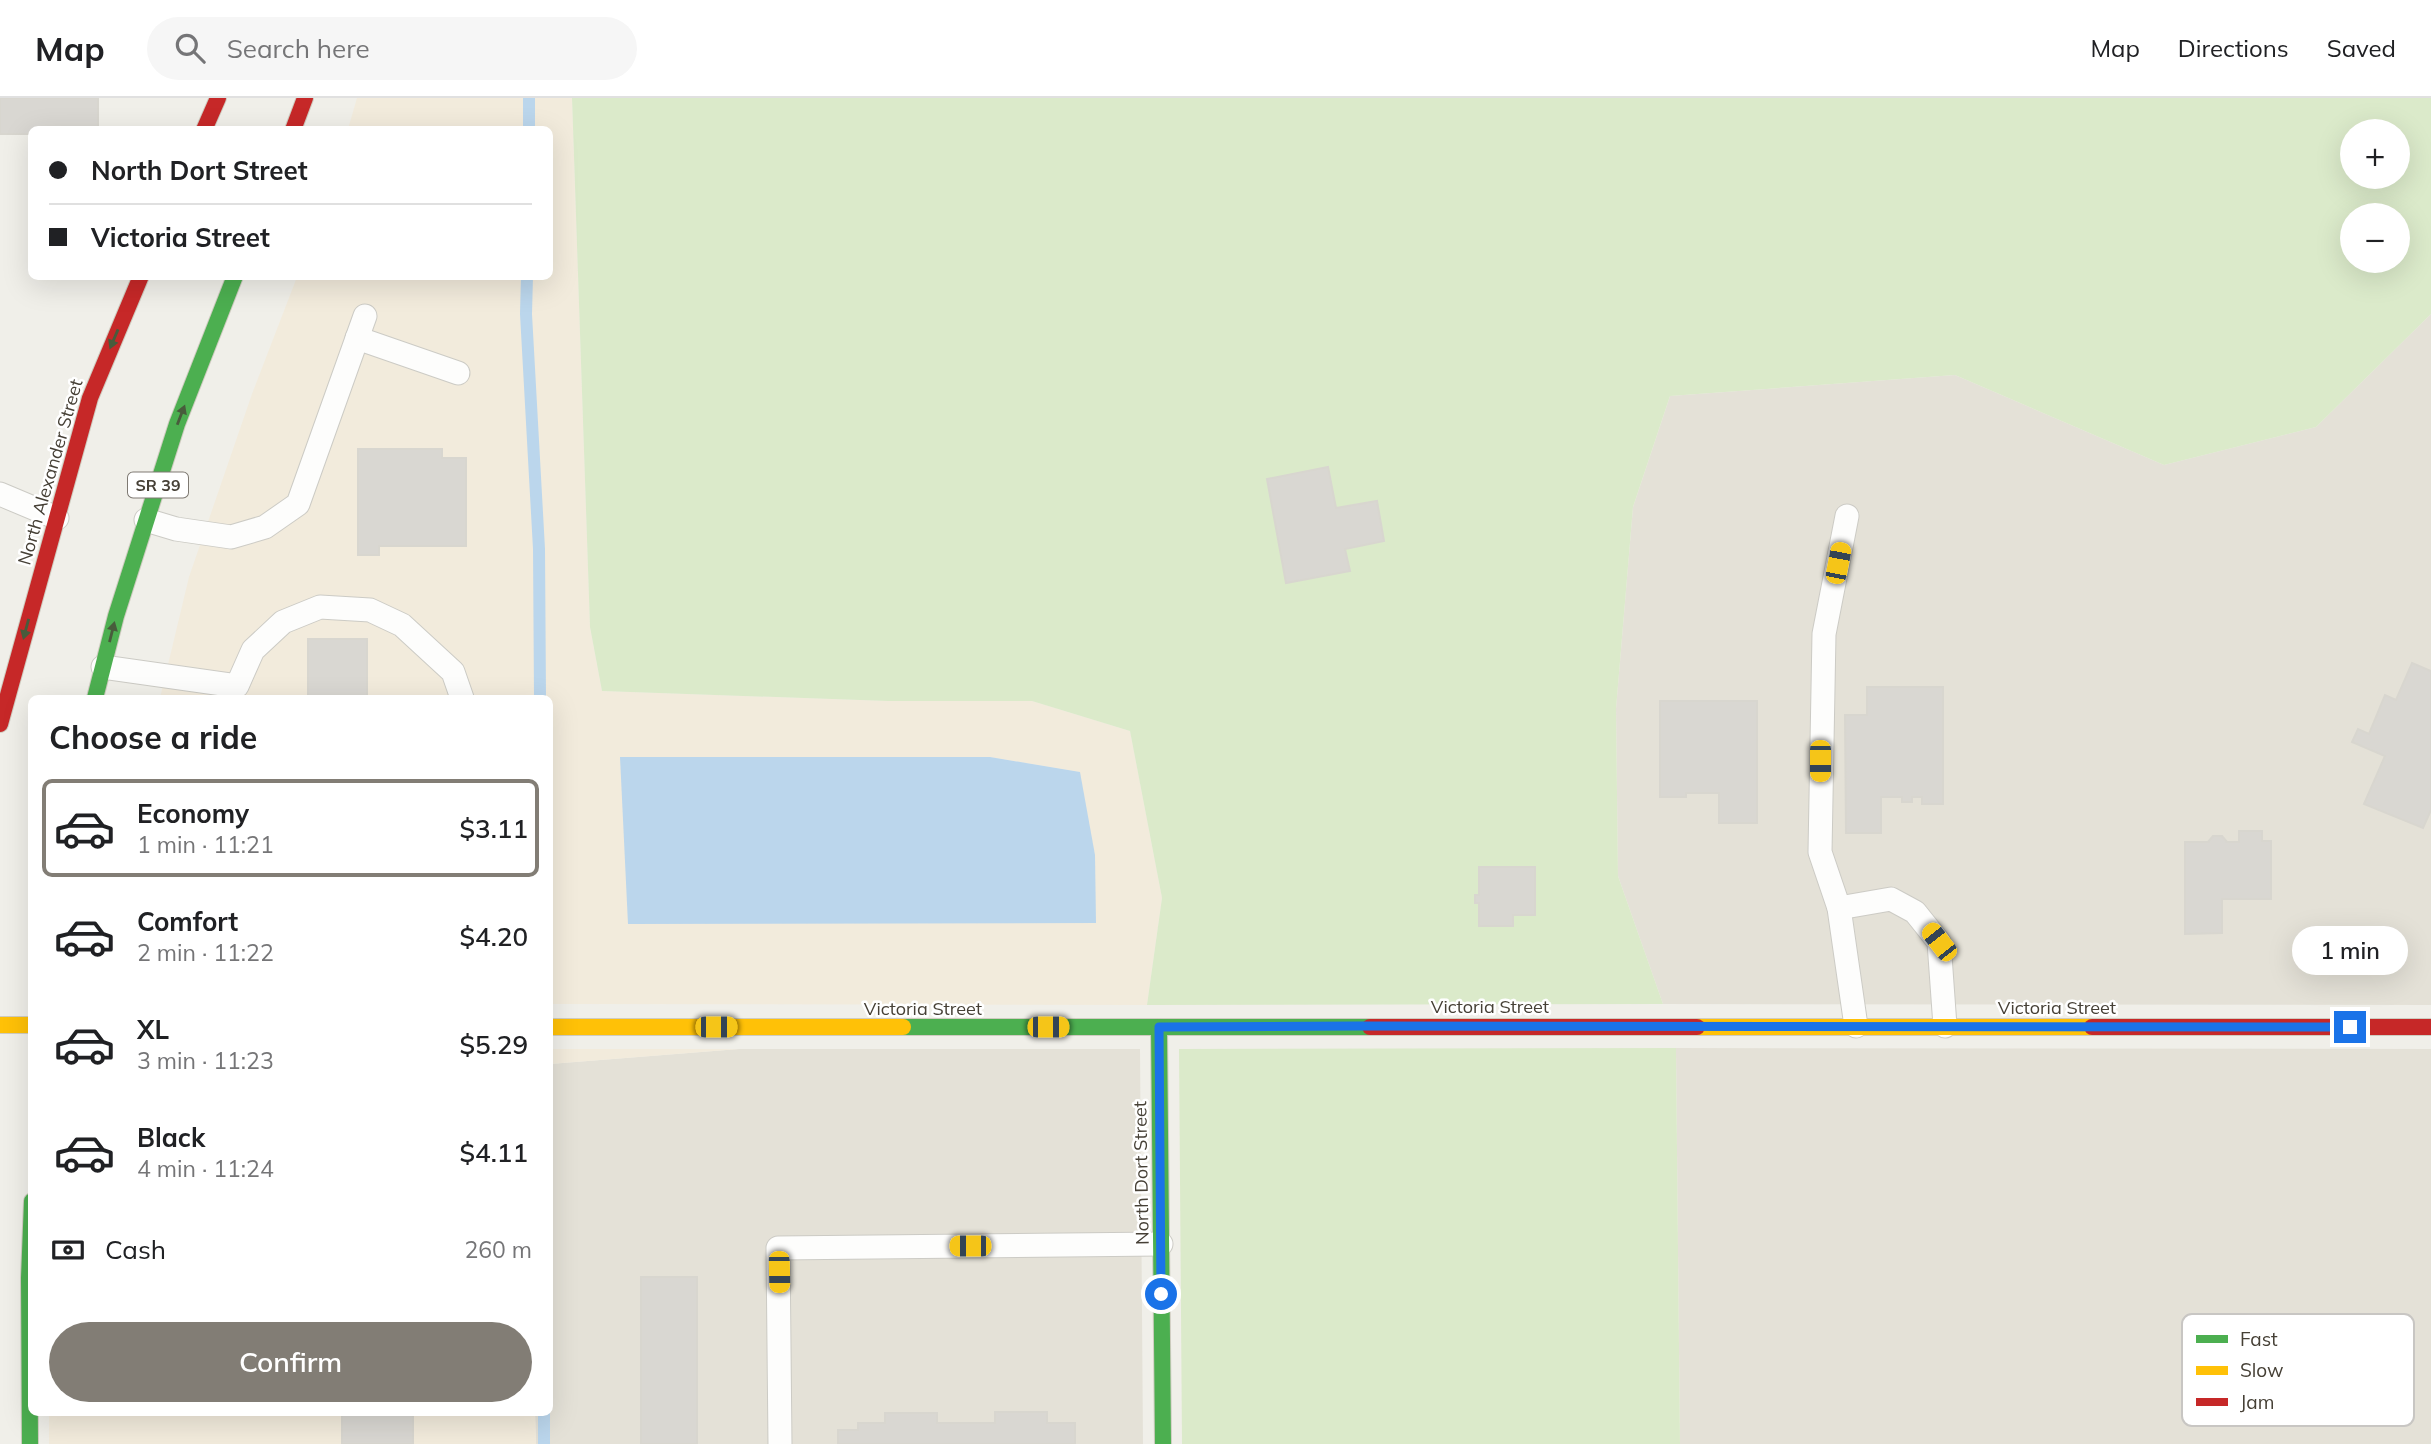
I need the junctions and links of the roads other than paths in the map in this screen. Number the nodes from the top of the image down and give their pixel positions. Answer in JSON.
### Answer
{"nodes":[{"id":1,"x":218,"y":98,"type":"edge"},
{"id":2,"x":303,"y":99,"type":"edge"},
{"id":3,"x":206,"y":126,"type":"edge"},
{"id":4,"x":294,"y":126,"type":"edge"},
{"id":5,"x":139,"y":280,"type":"edge"},
{"id":6,"x":233,"y":280,"type":"edge"},
{"id":7,"x":365,"y":316,"type":"dead end"},
{"id":8,"x":357,"y":338,"type":"junction"},
{"id":9,"x":458,"y":373,"type":"dead end"},
{"id":10,"x":0,"y":494,"type":"edge"},
{"id":11,"x":1847,"y":516,"type":"dead end"},
{"id":12,"x":57,"y":518,"type":"junction"},
{"id":13,"x":146,"y":520,"type":"junction"},
{"id":14,"x":103,"y":667,"type":"junction"},
{"id":15,"x":237,"y":692,"type":"edge"},
{"id":16,"x":96,"y":695,"type":"edge"},
{"id":17,"x":461,"y":695,"type":"edge"},
{"id":18,"x":0,"y":724,"type":"edge"},
{"id":19,"x":1839,"y":908,"type":"junction"},
{"id":20,"x":0,"y":1025,"type":"edge"},
{"id":21,"x":28,"y":1025,"type":"edge"},
{"id":22,"x":1856,"y":1026,"type":"junction"},
{"id":23,"x":1945,"y":1026,"type":"junction"},
{"id":24,"x":553,"y":1027,"type":"edge"},
{"id":25,"x":1159,"y":1027,"type":"junction"},
{"id":26,"x":2431,"y":1027,"type":"edge"},
{"id":27,"x":1161,"y":1244,"type":"junction"},
{"id":28,"x":30,"y":1416,"type":"edge"},
{"id":29,"x":30,"y":1444,"type":"edge"},
{"id":30,"x":780,"y":1444,"type":"edge"},
{"id":31,"x":1163,"y":1444,"type":"edge"}],
"edges":[{"from":1,"to":3,"type":"street"},
{"from":2,"to":4,"type":"street"},
{"from":5,"to":12,"type":"street","name":"North Alexander Street","one_way":true},
{"from":13,"to":6,"type":"street","number":"SR 39","one_way":true},
{"from":7,"to":8,"type":"lane"},
{"from":8,"to":9,"type":"lane"},
{"from":8,"to":13,"type":"lane"},
{"from":10,"to":12,"type":"lane"},
{"from":11,"to":19,"type":"lane"},
{"from":12,"to":18,"type":"street","name":"North Alexander Street","one_way":true},
{"from":14,"to":13,"type":"street","number":"SR 39","one_way":true},
{"from":14,"to":15,"type":"lane"},
{"from":14,"to":16,"type":"street","number":"SR 39"},
{"from":15,"to":17,"type":"lane"},
{"from":19,"to":22,"type":"lane"},
{"from":19,"to":23,"type":"lane"},
{"from":20,"to":21,"type":"street"},
{"from":22,"to":23,"type":"street","name":"Victoria Street"},
{"from":22,"to":25,"type":"street","name":"Victoria Street"},
{"from":23,"to":26,"type":"street","name":"Victoria Street"},
{"from":24,"to":25,"type":"street","name":"Victoria Street"},
{"from":25,"to":27,"type":"street","name":"North Dort Street"},
{"from":27,"to":30,"type":"lane"},
{"from":27,"to":31,"type":"street","name":"North Dort Street"},
{"from":28,"to":29,"type":"street"}]}
